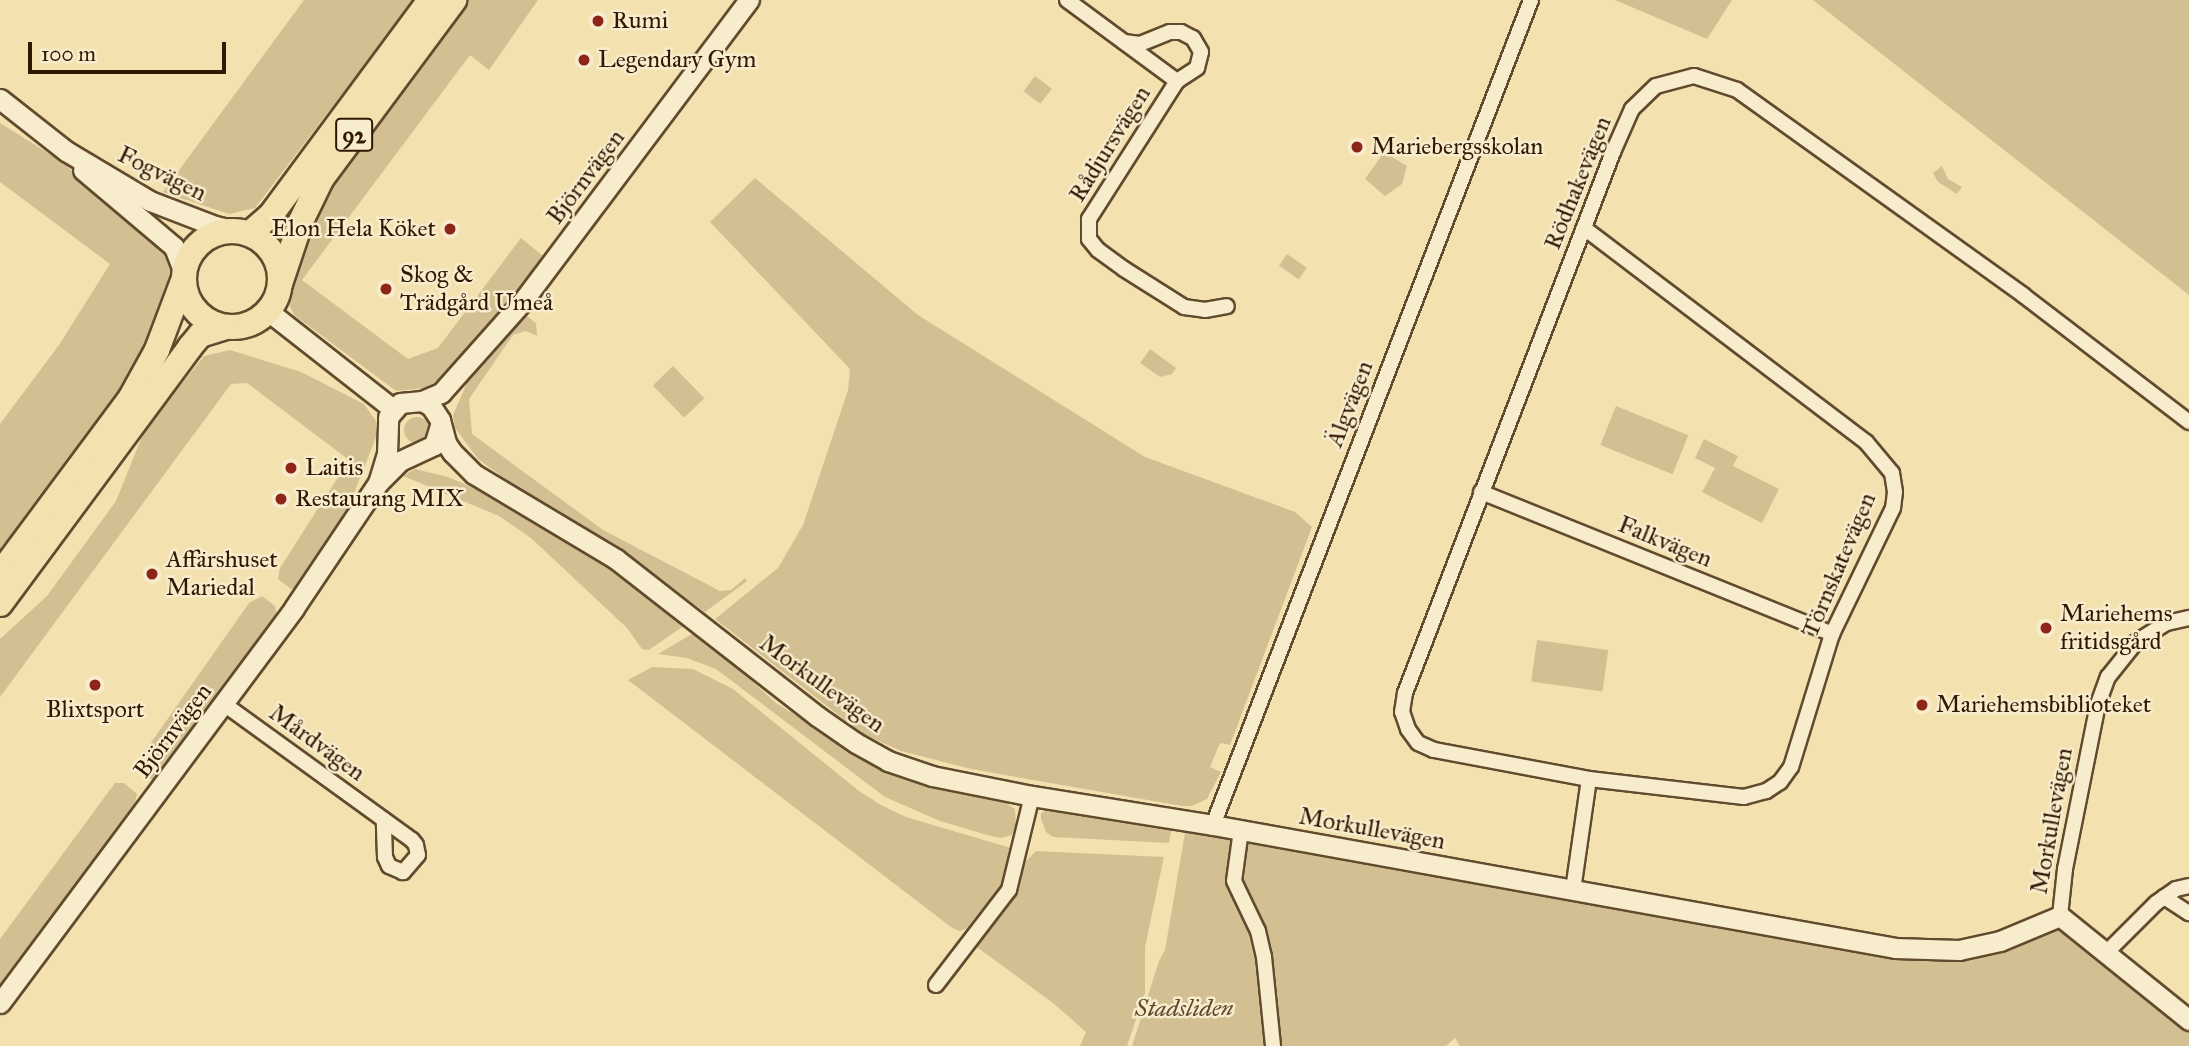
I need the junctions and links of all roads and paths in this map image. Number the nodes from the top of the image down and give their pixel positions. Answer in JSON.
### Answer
{"nodes":[{"id":1,"x":430,"y":0,"type":"edge"},
{"id":2,"x":454,"y":0,"type":"edge"},
{"id":3,"x":749,"y":0,"type":"edge"},
{"id":4,"x":1067,"y":0,"type":"edge"},
{"id":5,"x":1531,"y":0,"type":"edge"},
{"id":6,"x":1124,"y":42,"type":"junction"},
{"id":7,"x":1177,"y":81,"type":"junction"},
{"id":8,"x":0,"y":99,"type":"edge"},
{"id":9,"x":66,"y":151,"type":"junction"},
{"id":10,"x":1584,"y":228,"type":"junction"},
{"id":11,"x":244,"y":233,"type":"junction"},
{"id":12,"x":184,"y":277,"type":"junction"},
{"id":13,"x":280,"y":284,"type":"junction"},
{"id":14,"x":1227,"y":306,"type":"dead end"},
{"id":15,"x":268,"y":311,"type":"junction"},
{"id":16,"x":227,"y":327,"type":"junction"},
{"id":17,"x":456,"y":378,"type":"junction"},
{"id":18,"x":422,"y":401,"type":"junction"},
{"id":19,"x":393,"y":409,"type":"junction"},
{"id":20,"x":440,"y":422,"type":"junction"},
{"id":21,"x":2189,"y":422,"type":"edge"},
{"id":22,"x":388,"y":438,"type":"junction"},
{"id":23,"x":420,"y":453,"type":"junction"},
{"id":24,"x":474,"y":474,"type":"junction"},
{"id":25,"x":378,"y":483,"type":"junction"},
{"id":26,"x":1481,"y":492,"type":"junction"},
{"id":27,"x":0,"y":574,"type":"edge"},
{"id":28,"x":0,"y":604,"type":"edge"},
{"id":29,"x":2189,"y":618,"type":"edge"},
{"id":30,"x":1832,"y":634,"type":"junction"},
{"id":31,"x":224,"y":704,"type":"junction"},
{"id":32,"x":1589,"y":779,"type":"junction"},
{"id":33,"x":1032,"y":796,"type":"junction"},
{"id":34,"x":384,"y":820,"type":"dead end"},
{"id":35,"x":1213,"y":825,"type":"junction"},
{"id":36,"x":1241,"y":830,"type":"junction"},
{"id":37,"x":2189,"y":886,"type":"edge"},
{"id":38,"x":1573,"y":890,"type":"junction"},
{"id":39,"x":2164,"y":897,"type":"junction"},
{"id":40,"x":2189,"y":913,"type":"edge"},
{"id":41,"x":2060,"y":916,"type":"junction"},
{"id":42,"x":2107,"y":952,"type":"junction"},
{"id":43,"x":936,"y":985,"type":"dead end"},
{"id":44,"x":0,"y":1003,"type":"edge"},
{"id":45,"x":2189,"y":1020,"type":"edge"},
{"id":46,"x":1273,"y":1046,"type":"edge"}],
"edges":[{"from":1,"to":11,"type":"highway","number":"92"},
{"from":2,"to":13,"type":"highway","number":"92"},
{"from":3,"to":17,"type":"street","name":"Björnvägen"},
{"from":4,"to":6,"type":"street","name":"Rådjursvägen"},
{"from":5,"to":35,"type":"street","name":"Älgvägen"},
{"from":6,"to":7,"type":"street","name":"Rådjursvägen"},
{"from":6,"to":7,"type":"street","name":"Rådjursvägen"},
{"from":7,"to":14,"type":"street","name":"Rådjursvägen"},
{"from":8,"to":9,"type":"street","name":"Fogvägen"},
{"from":9,"to":11,"type":"street","name":"Fogvägen"},
{"from":9,"to":12,"type":"street","name":"Fogvägen"},
{"from":10,"to":21,"type":"street","name":"Rödhakevägen"},
{"from":10,"to":26,"type":"street","name":"Rödhakevägen"},
{"from":10,"to":30,"type":"street","name":"Törnskatevägen"},
{"from":11,"to":12,"type":"highway"},
{"from":11,"to":13,"type":"highway"},
{"from":12,"to":16,"type":"highway"},
{"from":12,"to":27,"type":"highway"},
{"from":13,"to":15,"type":"highway"},
{"from":15,"to":16,"type":"highway"},
{"from":15,"to":19,"type":"street"},
{"from":16,"to":28,"type":"highway"},
{"from":17,"to":18,"type":"street","name":"Björnvägen"},
{"from":17,"to":20,"type":"street","name":"Björnvägen"},
{"from":18,"to":19,"type":"street","name":"Björnvägen"},
{"from":18,"to":20,"type":"street"},
{"from":19,"to":22,"type":"street","name":"Björnvägen"},
{"from":20,"to":23,"type":"street","name":"Björnvägen"},
{"from":20,"to":24,"type":"street","name":"Morkullevägen"},
{"from":22,"to":23,"type":"street"},
{"from":22,"to":25,"type":"street","name":"Björnvägen"},
{"from":23,"to":24,"type":"street"},
{"from":23,"to":25,"type":"street","name":"Björnvägen"},
{"from":24,"to":33,"type":"street","name":"Morkullevägen"},
{"from":25,"to":31,"type":"street","name":"Björnvägen"},
{"from":26,"to":30,"type":"street","name":"Falkvägen"},
{"from":26,"to":32,"type":"street","name":"Rödhakevägen"},
{"from":29,"to":41,"type":"street","name":"Morkullevägen"},
{"from":30,"to":32,"type":"street","name":"Törnskatevägen"},
{"from":31,"to":34,"type":"street","name":"Mårdvägen"},
{"from":31,"to":44,"type":"street","name":"Björnvägen"},
{"from":32,"to":38,"type":"street"},
{"from":33,"to":35,"type":"street","name":"Morkullevägen"},
{"from":33,"to":43,"type":"street"},
{"from":35,"to":36,"type":"street","name":"Morkullevägen"},
{"from":36,"to":38,"type":"street","name":"Morkullevägen"},
{"from":36,"to":46,"type":"street"},
{"from":37,"to":39,"type":"street"},
{"from":38,"to":41,"type":"street","name":"Morkullevägen"},
{"from":39,"to":40,"type":"street"},
{"from":39,"to":42,"type":"street"},
{"from":41,"to":42,"type":"street"},
{"from":42,"to":45,"type":"street"}]}
